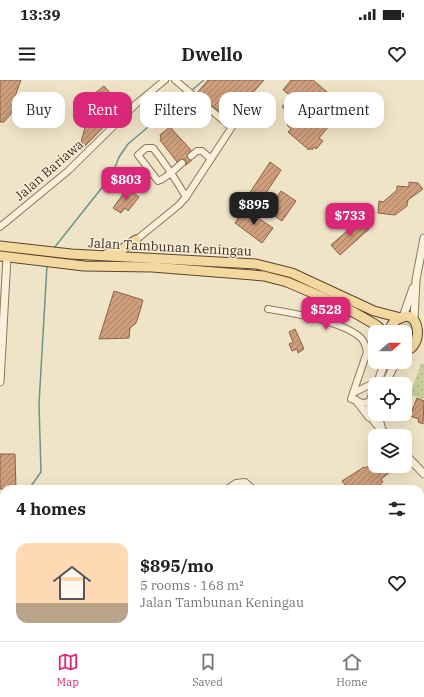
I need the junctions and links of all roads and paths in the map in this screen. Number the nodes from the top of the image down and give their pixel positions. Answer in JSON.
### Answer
{"nodes":[{"id":1,"x":165,"y":80,"type":"edge"},
{"id":2,"x":175,"y":80,"type":"edge"},
{"id":3,"x":219,"y":117,"type":"edge"},
{"id":4,"x":230,"y":128,"type":"edge"},
{"id":5,"x":191,"y":156,"type":"dead end"},
{"id":6,"x":211,"y":159,"type":"junction"},
{"id":7,"x":182,"y":163,"type":"dead end"},
{"id":8,"x":171,"y":172,"type":"junction"},
{"id":9,"x":186,"y":197,"type":"junction"},
{"id":10,"x":0,"y":227,"type":"edge"},
{"id":11,"x":424,"y":238,"type":"edge"},
{"id":12,"x":136,"y":240,"type":"junction"},
{"id":13,"x":0,"y":246,"type":"edge"},
{"id":14,"x":92,"y":256,"type":"junction"},
{"id":15,"x":3,"y":257,"type":"edge"},
{"id":16,"x":150,"y":258,"type":"junction"},
{"id":17,"x":416,"y":280,"type":"junction"},
{"id":18,"x":268,"y":309,"type":"dead end"},
{"id":19,"x":402,"y":317,"type":"junction"},
{"id":20,"x":414,"y":319,"type":"junction"},
{"id":21,"x":376,"y":325,"type":"edge"},
{"id":22,"x":393,"y":325,"type":"edge"},
{"id":23,"x":423,"y":328,"type":"edge"},
{"id":24,"x":412,"y":350,"type":"edge"},
{"id":25,"x":390,"y":369,"type":"edge"},
{"id":26,"x":359,"y":376,"type":"junction"},
{"id":27,"x":383,"y":377,"type":"edge"},
{"id":28,"x":0,"y":382,"type":"edge"},
{"id":29,"x":368,"y":383,"type":"edge"},
{"id":30,"x":368,"y":389,"type":"edge"},
{"id":31,"x":353,"y":397,"type":"junction"},
{"id":32,"x":368,"y":401,"type":"edge"},
{"id":33,"x":368,"y":411,"type":"edge"},
{"id":34,"x":412,"y":461,"type":"edge"},
{"id":35,"x":424,"y":474,"type":"edge"},
{"id":36,"x":233,"y":485,"type":"edge"},
{"id":37,"x":248,"y":485,"type":"edge"}],
"edges":[{"from":1,"to":10,"type":"street","name":"Jalan Bariawa"},
{"from":2,"to":3,"type":"street"},
{"from":4,"to":6,"type":"street"},
{"from":5,"to":6,"type":"street"},
{"from":6,"to":9,"type":"street"},
{"from":7,"to":8,"type":"street"},
{"from":8,"to":8,"type":"street"},
{"from":8,"to":9,"type":"street"},
{"from":9,"to":12,"type":"street"},
{"from":11,"to":17,"type":"street"},
{"from":12,"to":14,"type":"main road"},
{"from":12,"to":16,"type":"main road"},
{"from":13,"to":14,"type":"main road","name":"Jalan Tambunan Keningau"},
{"from":14,"to":16,"type":"main road","name":"Jalan Tambunan Keningau"},
{"from":15,"to":21,"type":"main road","name":"Jalan Tambunan Keningau"},
{"from":15,"to":28,"type":"street"},
{"from":16,"to":19,"type":"main road","name":"Jalan Tambunan Keningau"},
{"from":17,"to":19,"type":"street"},
{"from":17,"to":20,"type":"street"},
{"from":18,"to":26,"type":"street"},
{"from":19,"to":20,"type":"main road","name":"Jalan Tambunan Keningau"},
{"from":19,"to":22,"type":"main road"},
{"from":20,"to":23,"type":"main road"},
{"from":23,"to":24,"type":"main road"},
{"from":25,"to":27,"type":"street"},
{"from":26,"to":29,"type":"street"},
{"from":26,"to":31,"type":"street"},
{"from":30,"to":31,"type":"street"},
{"from":31,"to":32,"type":"street"},
{"from":31,"to":33,"type":"street"},
{"from":34,"to":35,"type":"street"},
{"from":36,"to":37,"type":"street"}]}
